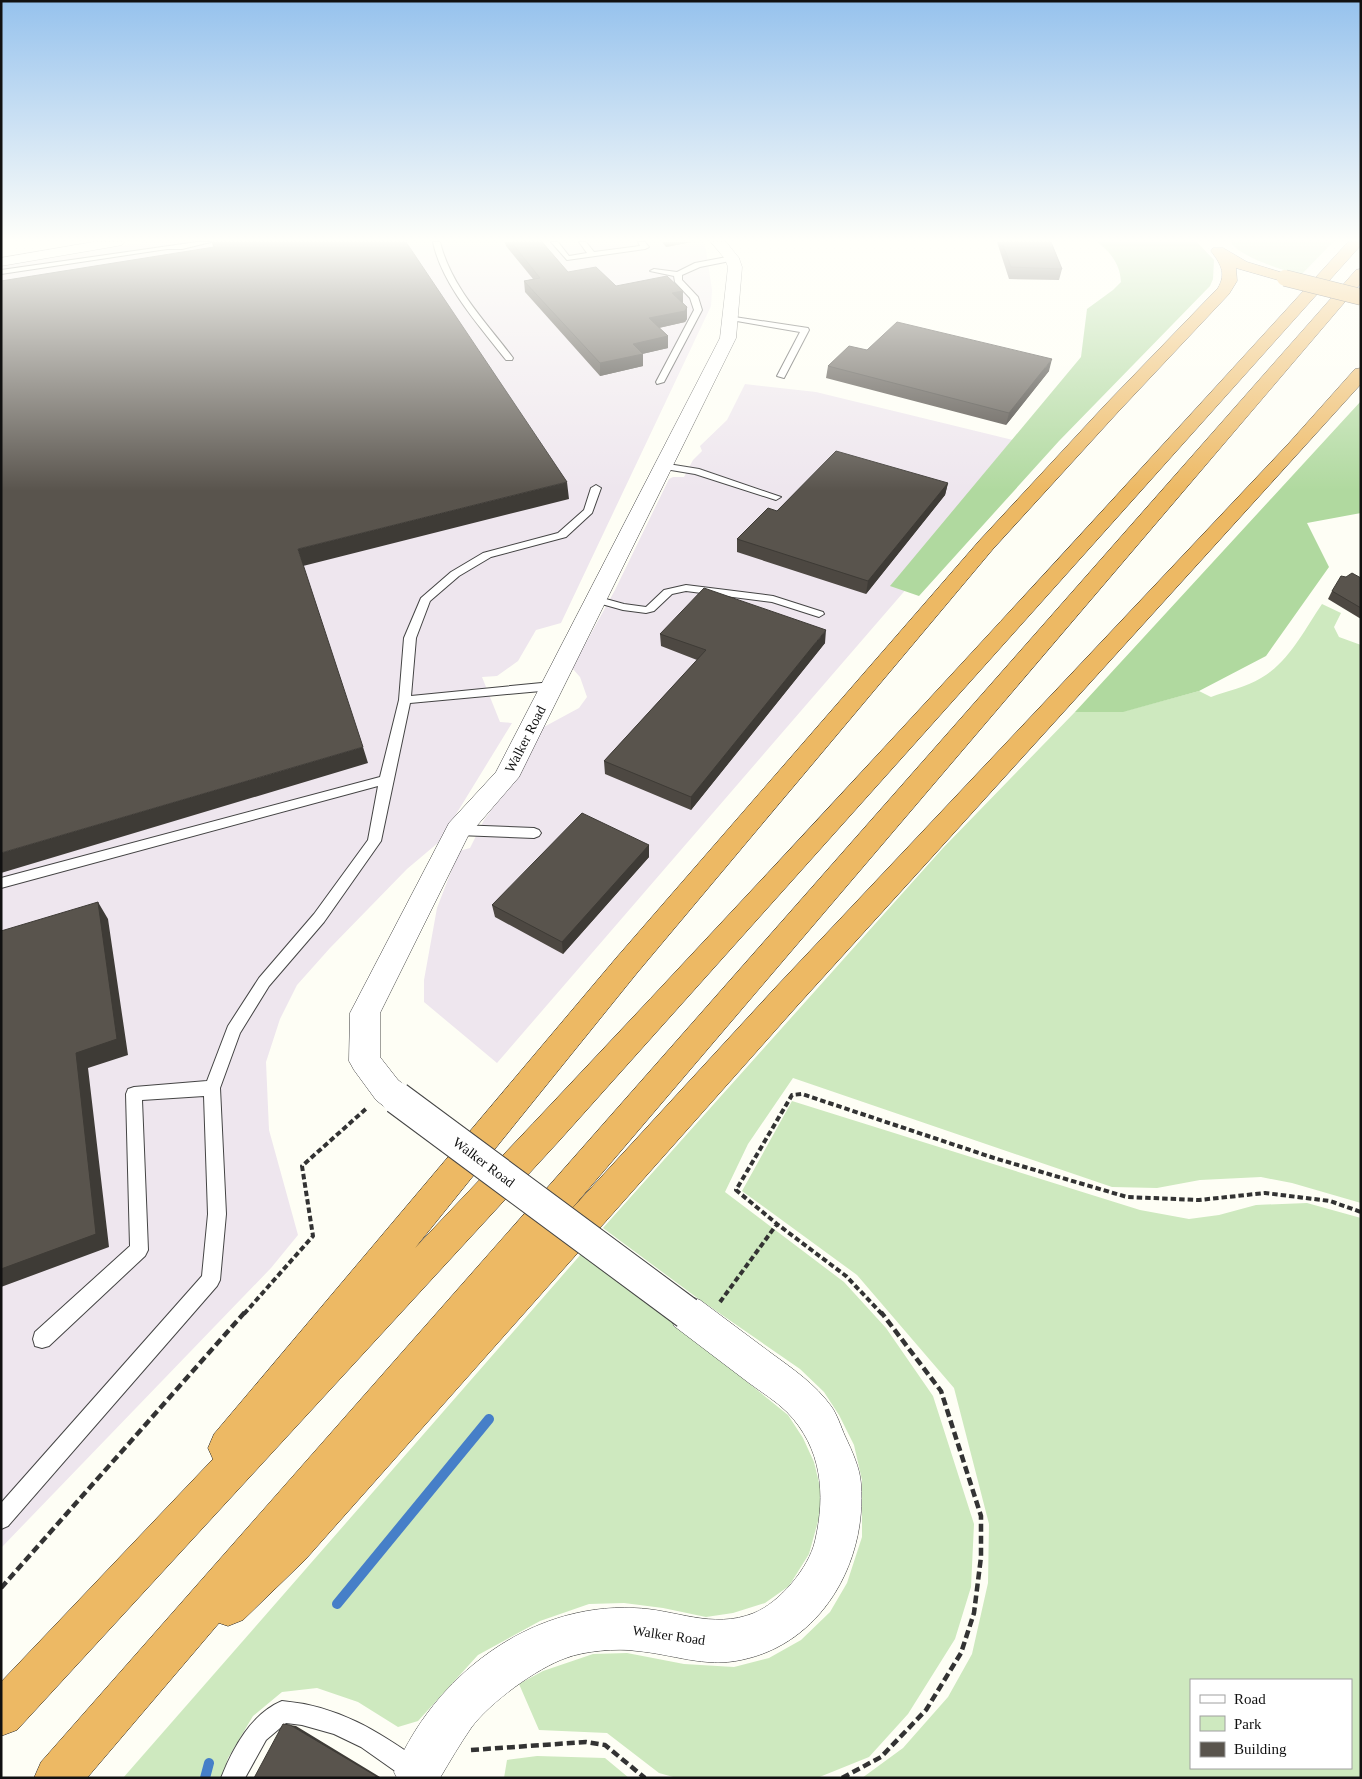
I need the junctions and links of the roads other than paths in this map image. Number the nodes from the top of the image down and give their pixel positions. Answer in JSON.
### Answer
{"nodes":[{"id":1,"x":483,"y":325,"type":"edge"},
{"id":2,"x":690,"y":325,"type":"edge"},
{"id":3,"x":730,"y":325,"type":"edge"},
{"id":4,"x":775,"y":325,"type":"edge"},
{"id":5,"x":1191,"y":325,"type":"edge"},
{"id":6,"x":1282,"y":325,"type":"edge"},
{"id":7,"x":1316,"y":325,"type":"edge"},
{"id":8,"x":509,"y":358,"type":"dead end"},
{"id":9,"x":1361,"y":373,"type":"edge"},
{"id":10,"x":781,"y":376,"type":"dead end"},
{"id":11,"x":660,"y":382,"type":"dead end"},
{"id":12,"x":662,"y":466,"type":"junction"},
{"id":13,"x":596,"y":488,"type":"dead end"},
{"id":14,"x":776,"y":497,"type":"dead end"},
{"id":15,"x":596,"y":599,"type":"junction"},
{"id":16,"x":819,"y":614,"type":"dead end"},
{"id":17,"x":552,"y":686,"type":"junction"},
{"id":18,"x":405,"y":700,"type":"junction"},
{"id":19,"x":386,"y":780,"type":"junction"},
{"id":20,"x":458,"y":830,"type":"junction"},
{"id":21,"x":534,"y":833,"type":"dead end"},
{"id":22,"x":1,"y":884,"type":"edge"},
{"id":23,"x":212,"y":1088,"type":"junction"},
{"id":24,"x":42,"y":1339,"type":"dead end"},
{"id":25,"x":1,"y":1518,"type":"edge"},
{"id":26,"x":47,"y":1666,"type":"junction"},
{"id":27,"x":1,"y":1714,"type":"edge"},
{"id":28,"x":109,"y":1718,"type":"junction"},
{"id":29,"x":420,"y":1775,"type":"edge"},
{"id":30,"x":57,"y":1778,"type":"edge"},
{"id":31,"x":232,"y":1778,"type":"edge"}],
"edges":[{"from":1,"to":8,"type":"lane"},
{"from":2,"to":11,"type":"lane"},
{"from":3,"to":12,"type":"street","name":"Walker Road"},
{"from":4,"to":10,"type":"lane"},
{"from":5,"to":26,"type":"highway"},
{"from":6,"to":26,"type":"highway"},
{"from":7,"to":28,"type":"highway"},
{"from":9,"to":28,"type":"highway"},
{"from":12,"to":14,"type":"lane"},
{"from":12,"to":15,"type":"street","name":"Walker Road"},
{"from":13,"to":18,"type":"lane"},
{"from":15,"to":16,"type":"lane"},
{"from":15,"to":17,"type":"street","name":"Walker Road"},
{"from":17,"to":18,"type":"lane"},
{"from":17,"to":20,"type":"street","name":"Walker Road"},
{"from":18,"to":19,"type":"lane"},
{"from":19,"to":22,"type":"lane"},
{"from":19,"to":23,"type":"lane"},
{"from":20,"to":21,"type":"lane"},
{"from":20,"to":29,"type":"street","name":"Walker Road","bridge":true},
{"from":23,"to":24,"type":"lane"},
{"from":23,"to":25,"type":"lane"},
{"from":26,"to":27,"type":"highway"},
{"from":28,"to":30,"type":"highway"},
{"from":29,"to":31,"type":"lane"}]}
